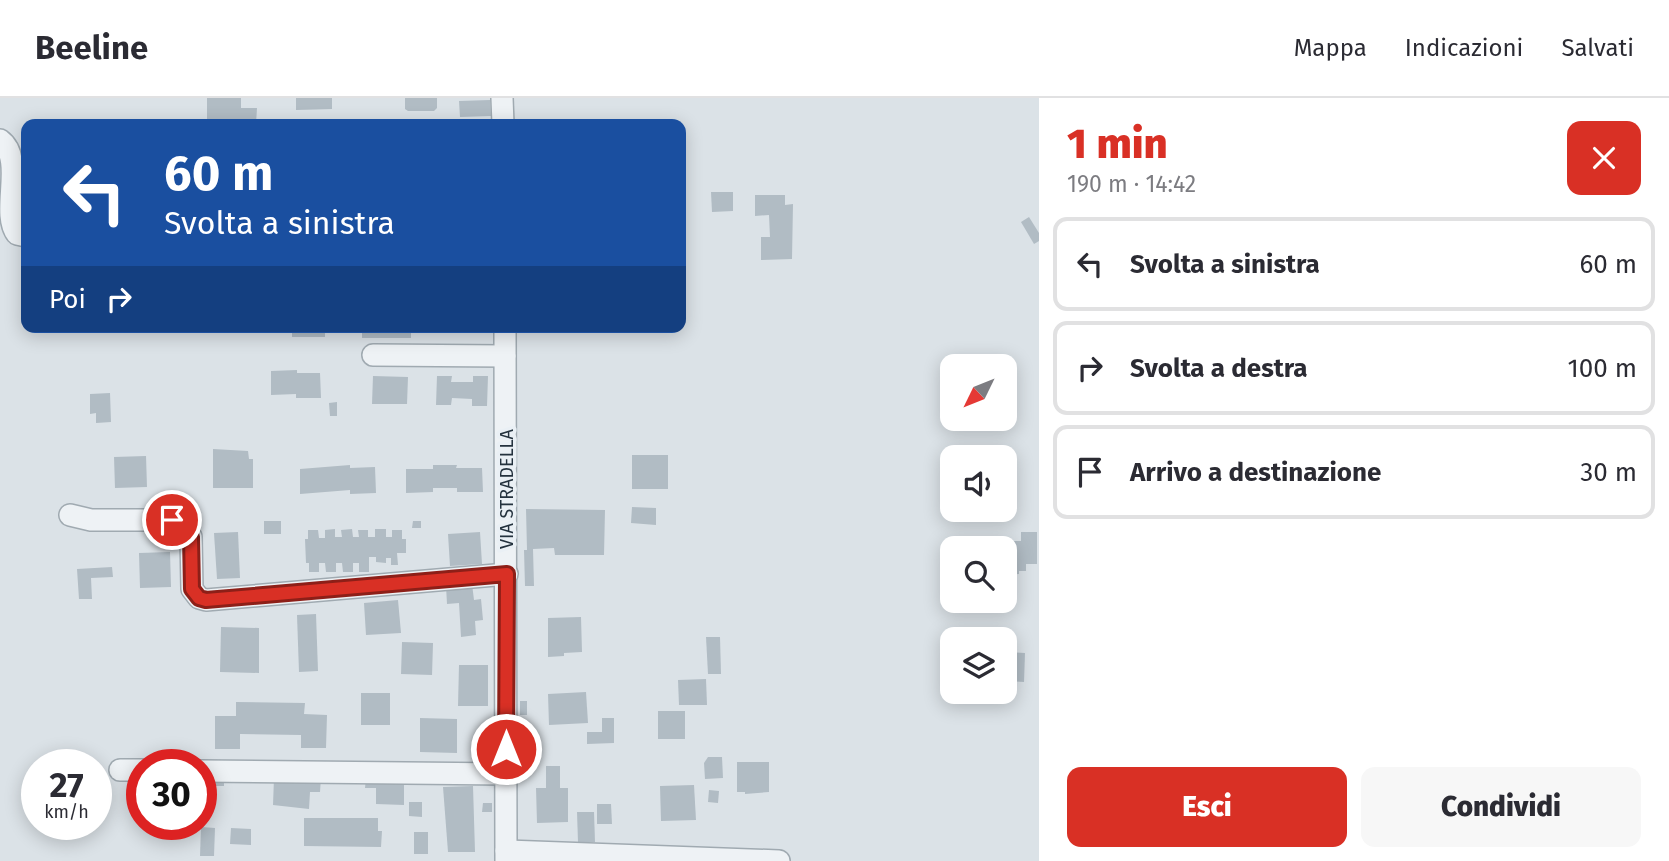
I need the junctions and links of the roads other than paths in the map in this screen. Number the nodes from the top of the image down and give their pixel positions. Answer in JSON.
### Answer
{"nodes":[{"id":1,"x":502,"y":98,"type":"edge"},
{"id":2,"x":503,"y":119,"type":"edge"},
{"id":3,"x":0,"y":141,"type":"edge"},
{"id":4,"x":21,"y":235,"type":"edge"},
{"id":5,"x":505,"y":333,"type":"edge"},
{"id":6,"x":373,"y":355,"type":"dead end"},
{"id":7,"x":505,"y":356,"type":"junction"},
{"id":8,"x":70,"y":515,"type":"dead end"},
{"id":9,"x":507,"y":574,"type":"junction"},
{"id":10,"x":120,"y":770,"type":"dead end"},
{"id":11,"x":126,"y":770,"type":"edge"},
{"id":12,"x":217,"y":771,"type":"edge"},
{"id":13,"x":506,"y":774,"type":"junction"},
{"id":14,"x":506,"y":856,"type":"edge"},
{"id":15,"x":779,"y":861,"type":"edge"}],
"edges":[{"from":1,"to":2,"type":"street"},
{"from":3,"to":4,"type":"street"},
{"from":5,"to":7,"type":"street","name":"VIA STRADELLA"},
{"from":6,"to":7,"type":"street"},
{"from":7,"to":9,"type":"street","name":"VIA STRADELLA"},
{"from":8,"to":9,"type":"street"},
{"from":9,"to":13,"type":"street","name":"VIA STRADELLA"},
{"from":10,"to":11,"type":"street"},
{"from":12,"to":13,"type":"street"},
{"from":13,"to":14,"type":"street","name":"VIA STRADELLA"},
{"from":14,"to":15,"type":"street"}]}
